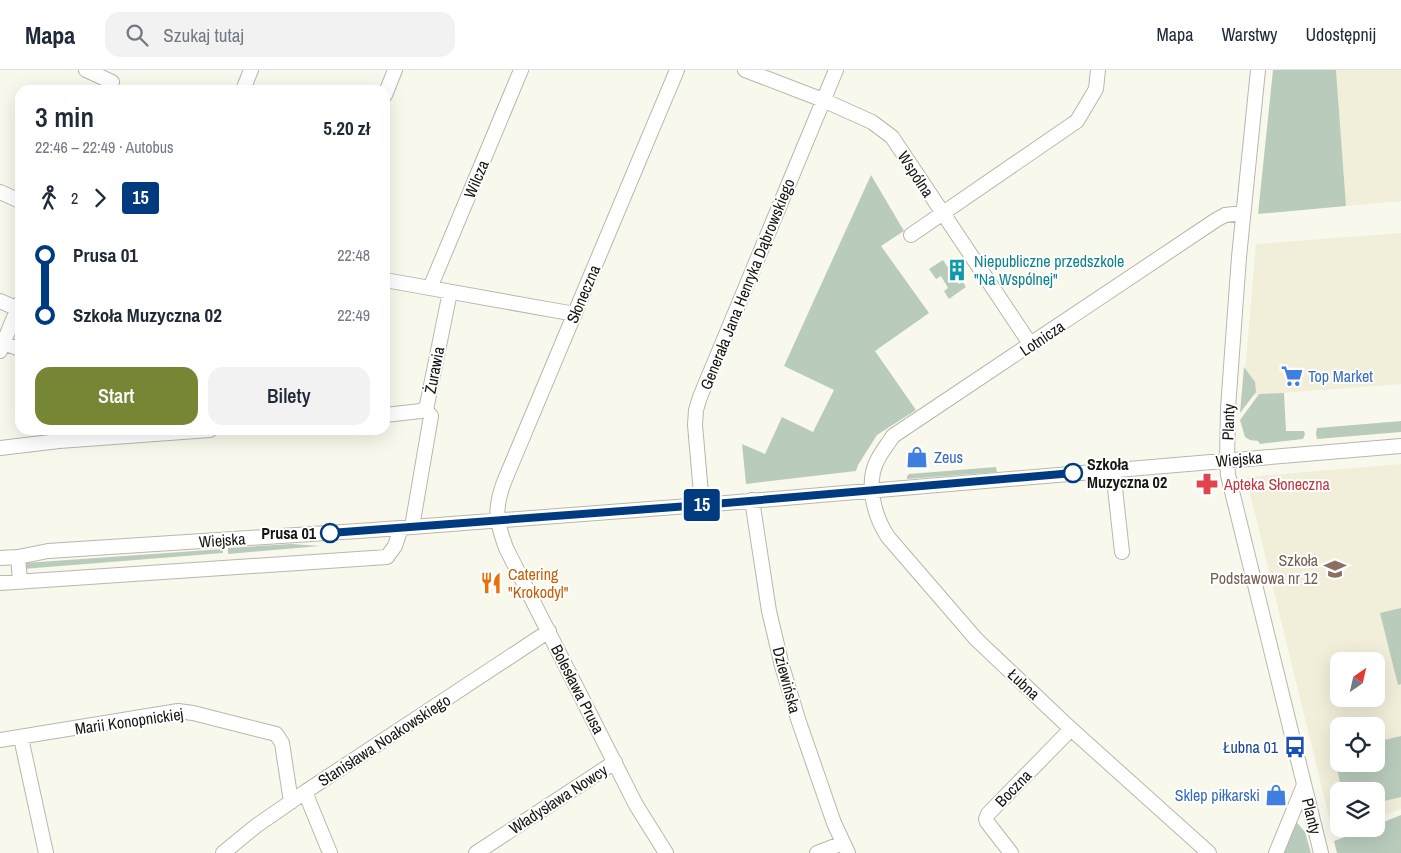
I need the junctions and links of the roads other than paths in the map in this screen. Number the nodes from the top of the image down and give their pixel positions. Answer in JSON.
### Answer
{"nodes":[{"id":1,"x":86,"y":70,"type":"edge"},
{"id":2,"x":251,"y":70,"type":"edge"},
{"id":3,"x":396,"y":70,"type":"edge"},
{"id":4,"x":521,"y":70,"type":"edge"},
{"id":5,"x":678,"y":70,"type":"edge"},
{"id":6,"x":745,"y":70,"type":"edge"},
{"id":7,"x":836,"y":70,"type":"edge"},
{"id":8,"x":1098,"y":70,"type":"edge"},
{"id":9,"x":1258,"y":70,"type":"edge"},
{"id":10,"x":113,"y":81,"type":"edge"},
{"id":11,"x":245,"y":85,"type":"edge"},
{"id":12,"x":389,"y":85,"type":"edge"},
{"id":13,"x":823,"y":100,"type":"junction"},
{"id":14,"x":0,"y":192,"type":"edge"},
{"id":15,"x":15,"y":199,"type":"edge"},
{"id":16,"x":1243,"y":213,"type":"junction"},
{"id":17,"x":942,"y":214,"type":"junction"},
{"id":18,"x":911,"y":235,"type":"dead end"},
{"id":19,"x":390,"y":281,"type":"edge"},
{"id":20,"x":430,"y":288,"type":"junction"},
{"id":21,"x":450,"y":292,"type":"junction"},
{"id":22,"x":0,"y":301,"type":"edge"},
{"id":23,"x":15,"y":305,"type":"edge"},
{"id":24,"x":575,"y":314,"type":"junction"},
{"id":25,"x":15,"y":316,"type":"edge"},
{"id":26,"x":1030,"y":345,"type":"junction"},
{"id":27,"x":2,"y":347,"type":"edge"},
{"id":28,"x":15,"y":348,"type":"edge"},
{"id":29,"x":425,"y":409,"type":"junction"},
{"id":30,"x":390,"y":414,"type":"edge"},
{"id":31,"x":130,"y":435,"type":"edge"},
{"id":32,"x":1401,"y":446,"type":"edge"},
{"id":33,"x":0,"y":448,"type":"edge"},
{"id":34,"x":1227,"y":460,"type":"junction"},
{"id":35,"x":1113,"y":470,"type":"junction"},
{"id":36,"x":872,"y":491,"type":"junction"},
{"id":37,"x":752,"y":500,"type":"junction"},
{"id":38,"x":702,"y":505,"type":"junction"},
{"id":39,"x":497,"y":520,"type":"junction"},
{"id":40,"x":406,"y":528,"type":"junction"},
{"id":41,"x":1122,"y":552,"type":"dead end"},
{"id":42,"x":18,"y":557,"type":"junction"},
{"id":43,"x":0,"y":558,"type":"edge"},
{"id":44,"x":20,"y":581,"type":"junction"},
{"id":45,"x":0,"y":583,"type":"edge"},
{"id":46,"x":549,"y":631,"type":"junction"},
{"id":47,"x":1071,"y":729,"type":"junction"},
{"id":48,"x":21,"y":738,"type":"junction"},
{"id":49,"x":0,"y":740,"type":"edge"},
{"id":50,"x":614,"y":762,"type":"junction"},
{"id":51,"x":1304,"y":785,"type":"junction"},
{"id":52,"x":305,"y":792,"type":"junction"},
{"id":53,"x":291,"y":802,"type":"junction"},
{"id":54,"x":845,"y":848,"type":"edge"},
{"id":55,"x":45,"y":853,"type":"edge"},
{"id":56,"x":223,"y":853,"type":"edge"},
{"id":57,"x":330,"y":853,"type":"edge"},
{"id":58,"x":476,"y":853,"type":"edge"},
{"id":59,"x":666,"y":853,"type":"edge"},
{"id":60,"x":817,"y":853,"type":"edge"},
{"id":61,"x":1011,"y":853,"type":"edge"},
{"id":62,"x":1209,"y":853,"type":"edge"},
{"id":63,"x":1276,"y":853,"type":"edge"},
{"id":64,"x":1321,"y":853,"type":"edge"}],
"edges":[{"from":1,"to":10,"type":"street"},
{"from":2,"to":11,"type":"street"},
{"from":3,"to":12,"type":"street"},
{"from":4,"to":20,"type":"street","name":"Wilcza"},
{"from":5,"to":24,"type":"street","name":"Słoneczna"},
{"from":6,"to":13,"type":"street","name":"Wspólna"},
{"from":7,"to":13,"type":"street","name":"Generała Jana Henryka Dąbrowskiego"},
{"from":8,"to":17,"type":"street"},
{"from":9,"to":16,"type":"street","name":"Planty"},
{"from":13,"to":17,"type":"street","name":"Wspólna"},
{"from":13,"to":38,"type":"street","name":"Generała Jana Henryka Dąbrowskiego"},
{"from":14,"to":15,"type":"street"},
{"from":16,"to":26,"type":"street","name":"Lotnicza"},
{"from":16,"to":34,"type":"street","name":"Planty"},
{"from":17,"to":18,"type":"street"},
{"from":17,"to":26,"type":"street","name":"Wspólna"},
{"from":19,"to":20,"type":"street"},
{"from":20,"to":21,"type":"street"},
{"from":21,"to":24,"type":"street"},
{"from":21,"to":29,"type":"street","name":"Żurawia"},
{"from":22,"to":23,"type":"street"},
{"from":24,"to":39,"type":"street","name":"Słoneczna"},
{"from":25,"to":27,"type":"street"},
{"from":26,"to":36,"type":"street","name":"Lotnicza"},
{"from":27,"to":28,"type":"street"},
{"from":29,"to":30,"type":"street","name":"Żurawia"},
{"from":29,"to":40,"type":"street"},
{"from":31,"to":33,"type":"street"},
{"from":32,"to":34,"type":"street","name":"Wiejska"},
{"from":34,"to":35,"type":"street","name":"Wiejska"},
{"from":34,"to":51,"type":"street","name":"Planty"},
{"from":35,"to":36,"type":"street","name":"Wiejska"},
{"from":35,"to":41,"type":"street"},
{"from":36,"to":37,"type":"street","name":"Wiejska"},
{"from":36,"to":47,"type":"street","name":"Łubna"},
{"from":37,"to":38,"type":"street","name":"Wiejska"},
{"from":37,"to":54,"type":"street","name":"Dziewińska"},
{"from":38,"to":39,"type":"street","name":"Wiejska"},
{"from":39,"to":40,"type":"street","name":"Wiejska"},
{"from":39,"to":46,"type":"street","name":"Bolesława Prusa"},
{"from":40,"to":42,"type":"street","name":"Wiejska"},
{"from":40,"to":44,"type":"street"},
{"from":42,"to":43,"type":"street","name":"Wiejska"},
{"from":42,"to":44,"type":"street"},
{"from":44,"to":45,"type":"street"},
{"from":46,"to":50,"type":"street","name":"Bolesława Prusa"},
{"from":46,"to":52,"type":"street","name":"Stanisława Noakowskiego"},
{"from":47,"to":61,"type":"street","name":"Boczna"},
{"from":47,"to":62,"type":"street","name":"Łubna"},
{"from":48,"to":49,"type":"street","name":"Marii Konopnickiej"},
{"from":48,"to":53,"type":"street","name":"Marii Konopnickiej"},
{"from":48,"to":55,"type":"street"},
{"from":50,"to":58,"type":"street","name":"Władysława Nowcy"},
{"from":50,"to":59,"type":"street","name":"Bolesława Prusa"},
{"from":51,"to":63,"type":"street"},
{"from":51,"to":64,"type":"street","name":"Planty"},
{"from":52,"to":53,"type":"street","name":"Stanisława Noakowskiego"},
{"from":52,"to":57,"type":"street"},
{"from":53,"to":56,"type":"street","name":"Stanisława Noakowskiego"},
{"from":54,"to":60,"type":"street"}]}
